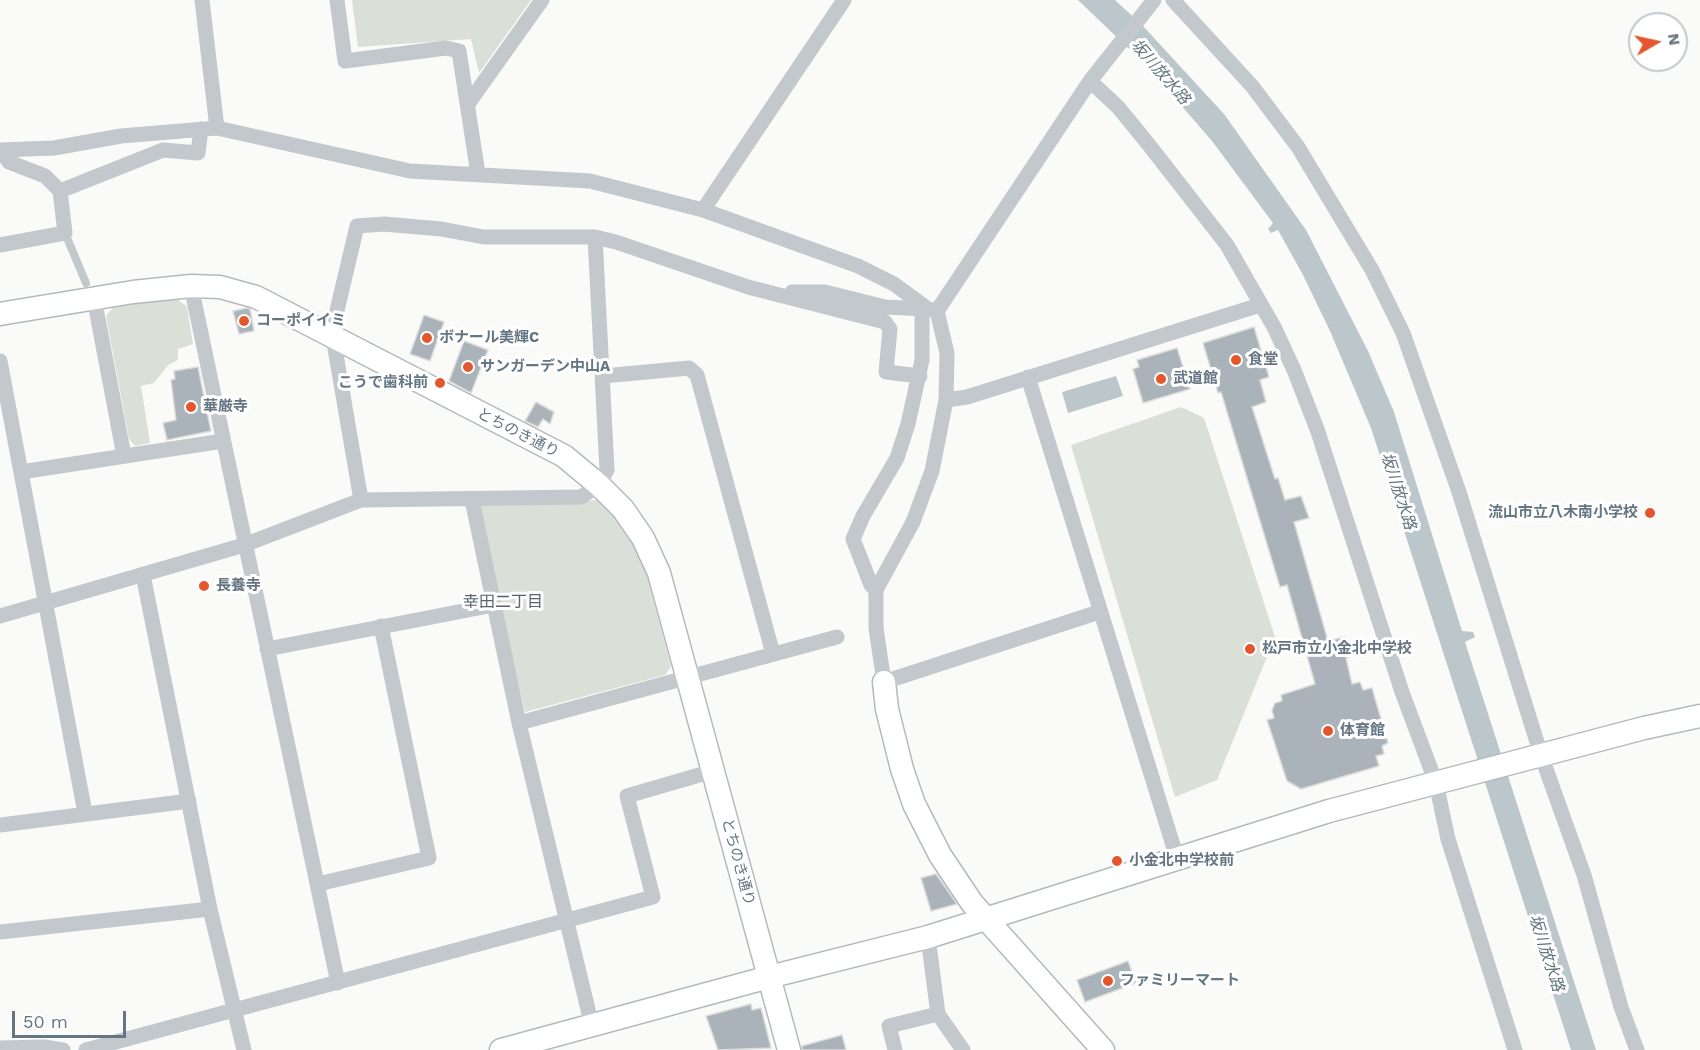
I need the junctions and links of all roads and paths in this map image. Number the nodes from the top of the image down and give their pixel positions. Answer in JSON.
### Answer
{"nodes":[{"id":1,"x":202,"y":0,"type":"edge"},
{"id":2,"x":337,"y":0,"type":"edge"},
{"id":3,"x":542,"y":0,"type":"edge"},
{"id":4,"x":844,"y":0,"type":"edge"},
{"id":5,"x":1154,"y":0,"type":"edge"},
{"id":6,"x":1173,"y":0,"type":"edge"},
{"id":7,"x":1093,"y":78,"type":"junction"},
{"id":8,"x":468,"y":104,"type":"junction"},
{"id":9,"x":209,"y":129,"type":"junction"},
{"id":10,"x":0,"y":150,"type":"edge"},
{"id":11,"x":478,"y":174,"type":"junction"},
{"id":12,"x":60,"y":191,"type":"junction"},
{"id":13,"x":703,"y":210,"type":"junction"},
{"id":14,"x":65,"y":233,"type":"junction"},
{"id":15,"x":595,"y":237,"type":"junction"},
{"id":16,"x":0,"y":245,"type":"edge"},
{"id":17,"x":191,"y":286,"type":"junction"},
{"id":18,"x":90,"y":290,"type":"junction"},
{"id":19,"x":773,"y":292,"type":"junction"},
{"id":20,"x":1260,"y":305,"type":"junction"},
{"id":21,"x":929,"y":309,"type":"junction"},
{"id":22,"x":0,"y":314,"type":"edge"},
{"id":23,"x":333,"y":337,"type":"junction"},
{"id":24,"x":0,"y":361,"type":"edge"},
{"id":25,"x":603,"y":376,"type":"junction"},
{"id":26,"x":920,"y":376,"type":"junction"},
{"id":27,"x":1028,"y":377,"type":"junction"},
{"id":28,"x":946,"y":400,"type":"junction"},
{"id":29,"x":223,"y":441,"type":"junction"},
{"id":30,"x":124,"y":456,"type":"junction"},
{"id":31,"x":21,"y":472,"type":"junction"},
{"id":32,"x":599,"y":485,"type":"junction"},
{"id":33,"x":361,"y":500,"type":"junction"},
{"id":34,"x":472,"y":500,"type":"junction"},
{"id":35,"x":244,"y":545,"type":"junction"},
{"id":36,"x":142,"y":575,"type":"junction"},
{"id":37,"x":876,"y":590,"type":"junction"},
{"id":38,"x":45,"y":602,"type":"junction"},
{"id":39,"x":494,"y":605,"type":"junction"},
{"id":40,"x":1099,"y":612,"type":"junction"},
{"id":41,"x":0,"y":616,"type":"edge"},
{"id":42,"x":381,"y":626,"type":"junction"},
{"id":43,"x":837,"y":637,"type":"dead end"},
{"id":44,"x":267,"y":649,"type":"junction"},
{"id":45,"x":773,"y":654,"type":"junction"},
{"id":46,"x":689,"y":678,"type":"junction"},
{"id":47,"x":884,"y":682,"type":"junction"},
{"id":48,"x":1700,"y":716,"type":"edge"},
{"id":49,"x":519,"y":723,"type":"junction"},
{"id":50,"x":1536,"y":757,"type":"junction"},
{"id":51,"x":713,"y":771,"type":"junction"},
{"id":52,"x":1440,"y":782,"type":"junction"},
{"id":53,"x":189,"y":801,"type":"junction"},
{"id":54,"x":86,"y":813,"type":"junction"},
{"id":55,"x":0,"y":825,"type":"edge"},
{"id":56,"x":1177,"y":858,"type":"junction"},
{"id":57,"x":318,"y":884,"type":"junction"},
{"id":58,"x":210,"y":909,"type":"junction"},
{"id":59,"x":987,"y":920,"type":"junction"},
{"id":60,"x":566,"y":922,"type":"junction"},
{"id":61,"x":0,"y":932,"type":"edge"},
{"id":62,"x":928,"y":937,"type":"junction"},
{"id":63,"x":769,"y":976,"type":"junction"},
{"id":64,"x":338,"y":983,"type":"junction"},
{"id":65,"x":233,"y":1012,"type":"junction"},
{"id":66,"x":938,"y":1014,"type":"junction"},
{"id":67,"x":592,"y":1026,"type":"junction"},
{"id":68,"x":0,"y":1048,"type":"edge"},
{"id":69,"x":63,"y":1050,"type":"edge"},
{"id":70,"x":86,"y":1050,"type":"edge"},
{"id":71,"x":244,"y":1050,"type":"edge"},
{"id":72,"x":501,"y":1050,"type":"edge"},
{"id":73,"x":789,"y":1050,"type":"edge"},
{"id":74,"x":895,"y":1050,"type":"edge"},
{"id":75,"x":963,"y":1050,"type":"edge"},
{"id":76,"x":1103,"y":1050,"type":"edge"},
{"id":77,"x":1515,"y":1050,"type":"edge"},
{"id":78,"x":1637,"y":1050,"type":"edge"}],
"edges":[{"from":1,"to":9,"type":"street"},
{"from":2,"to":8,"type":"street"},
{"from":3,"to":8,"type":"street"},
{"from":4,"to":13,"type":"street"},
{"from":5,"to":7,"type":"street"},
{"from":6,"to":50,"type":"street"},
{"from":7,"to":20,"type":"street"},
{"from":7,"to":21,"type":"street"},
{"from":8,"to":11,"type":"street"},
{"from":9,"to":10,"type":"street"},
{"from":9,"to":11,"type":"street"},
{"from":9,"to":12,"type":"street"},
{"from":10,"to":12,"type":"street"},
{"from":11,"to":13,"type":"street"},
{"from":12,"to":14,"type":"street"},
{"from":13,"to":21,"type":"street"},
{"from":14,"to":16,"type":"street"},
{"from":14,"to":18,"type":"lane"},
{"from":15,"to":19,"type":"street"},
{"from":15,"to":23,"type":"street"},
{"from":15,"to":25,"type":"street"},
{"from":17,"to":18,"type":"street","name":"とちのき通り"},
{"from":17,"to":23,"type":"street","name":"とちのき通り"},
{"from":17,"to":29,"type":"street"},
{"from":18,"to":22,"type":"street","name":"とちのき通り"},
{"from":18,"to":30,"type":"street"},
{"from":19,"to":21,"type":"street"},
{"from":19,"to":26,"type":"street"},
{"from":20,"to":27,"type":"street"},
{"from":20,"to":52,"type":"street"},
{"from":21,"to":26,"type":"street"},
{"from":21,"to":28,"type":"street"},
{"from":23,"to":32,"type":"street","name":"とちのき通り"},
{"from":23,"to":33,"type":"street"},
{"from":24,"to":31,"type":"street"},
{"from":25,"to":32,"type":"street"},
{"from":25,"to":45,"type":"street"},
{"from":26,"to":37,"type":"street"},
{"from":27,"to":28,"type":"street"},
{"from":27,"to":40,"type":"street"},
{"from":28,"to":37,"type":"street"},
{"from":29,"to":30,"type":"street"},
{"from":29,"to":35,"type":"street"},
{"from":30,"to":31,"type":"street"},
{"from":31,"to":38,"type":"street"},
{"from":32,"to":34,"type":"street"},
{"from":32,"to":46,"type":"street","name":"とちのき通り"},
{"from":33,"to":34,"type":"street"},
{"from":33,"to":35,"type":"street"},
{"from":34,"to":39,"type":"street"},
{"from":35,"to":36,"type":"street"},
{"from":35,"to":44,"type":"street"},
{"from":36,"to":38,"type":"street"},
{"from":36,"to":53,"type":"street"},
{"from":37,"to":47,"type":"street"},
{"from":38,"to":41,"type":"street"},
{"from":38,"to":54,"type":"street"},
{"from":39,"to":42,"type":"street"},
{"from":39,"to":49,"type":"street"},
{"from":40,"to":47,"type":"street"},
{"from":40,"to":56,"type":"street"},
{"from":42,"to":44,"type":"street"},
{"from":42,"to":57,"type":"street"},
{"from":43,"to":45,"type":"street"},
{"from":44,"to":57,"type":"street"},
{"from":45,"to":46,"type":"street"},
{"from":46,"to":49,"type":"street"},
{"from":46,"to":51,"type":"street","name":"とちのき通り"},
{"from":47,"to":59,"type":"street"},
{"from":48,"to":50,"type":"street"},
{"from":49,"to":60,"type":"street"},
{"from":50,"to":52,"type":"street"},
{"from":50,"to":78,"type":"street"},
{"from":51,"to":60,"type":"street"},
{"from":51,"to":63,"type":"street","name":"とちのき通り"},
{"from":52,"to":56,"type":"street"},
{"from":52,"to":77,"type":"street"},
{"from":53,"to":54,"type":"street"},
{"from":53,"to":58,"type":"street"},
{"from":54,"to":55,"type":"street"},
{"from":56,"to":59,"type":"street"},
{"from":57,"to":64,"type":"street"},
{"from":58,"to":61,"type":"street"},
{"from":58,"to":65,"type":"street"},
{"from":59,"to":62,"type":"street"},
{"from":59,"to":76,"type":"street"},
{"from":60,"to":64,"type":"street"},
{"from":60,"to":67,"type":"street"},
{"from":62,"to":63,"type":"street"},
{"from":62,"to":66,"type":"street"},
{"from":63,"to":67,"type":"street"},
{"from":63,"to":73,"type":"street","name":"とちのき通り"},
{"from":64,"to":65,"type":"street"},
{"from":65,"to":70,"type":"street"},
{"from":65,"to":71,"type":"street"},
{"from":66,"to":74,"type":"street"},
{"from":66,"to":75,"type":"street"},
{"from":67,"to":72,"type":"street"},
{"from":68,"to":69,"type":"street"}]}
